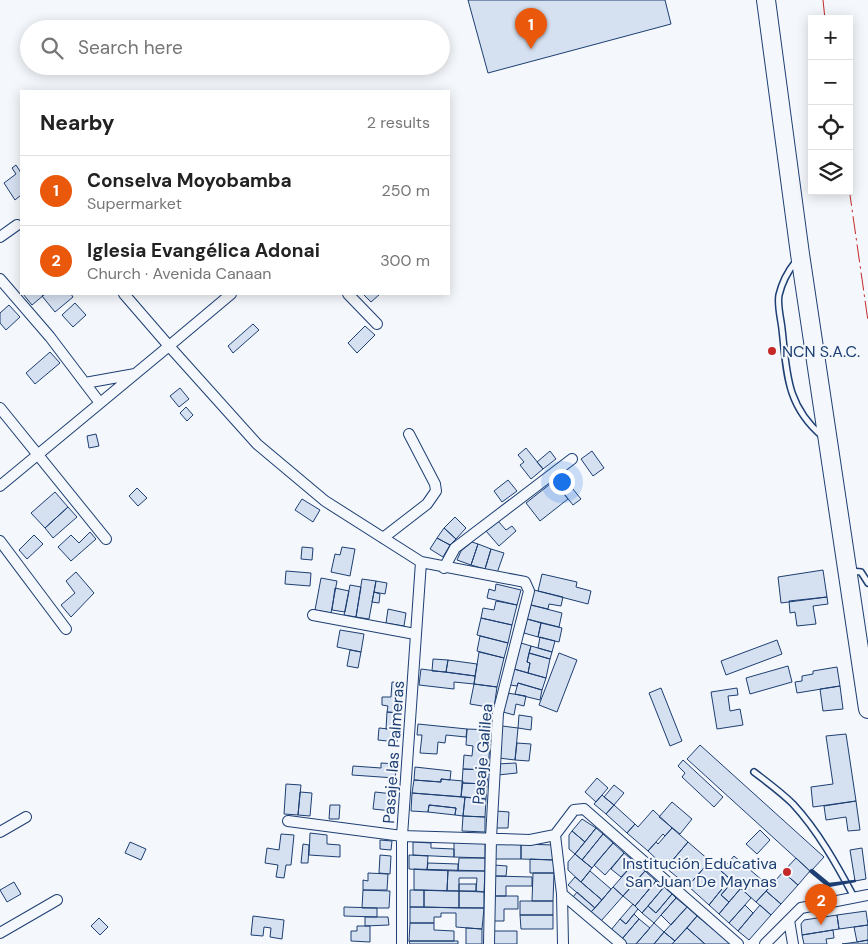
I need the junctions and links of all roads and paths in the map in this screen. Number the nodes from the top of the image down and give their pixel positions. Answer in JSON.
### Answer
{"nodes":[{"id":1,"x":766,"y":0,"type":"edge"},
{"id":2,"x":17,"y":226,"type":"dead end"},
{"id":3,"x":0,"y":238,"type":"edge"},
{"id":4,"x":800,"y":254,"type":"junction"},
{"id":5,"x":0,"y":279,"type":"edge"},
{"id":6,"x":125,"y":295,"type":"edge"},
{"id":7,"x":230,"y":295,"type":"edge"},
{"id":8,"x":349,"y":295,"type":"edge"},
{"id":9,"x":377,"y":324,"type":"dead end"},
{"id":10,"x":168,"y":346,"type":"junction"},
{"id":11,"x":136,"y":374,"type":"junction"},
{"id":12,"x":85,"y":383,"type":"junction"},
{"id":13,"x":100,"y":403,"type":"junction"},
{"id":14,"x":0,"y":408,"type":"edge"},
{"id":15,"x":409,"y":434,"type":"dead end"},
{"id":16,"x":828,"y":442,"type":"junction"},
{"id":17,"x":38,"y":455,"type":"junction"},
{"id":18,"x":572,"y":459,"type":"dead end"},
{"id":19,"x":0,"y":486,"type":"edge"},
{"id":20,"x":383,"y":538,"type":"junction"},
{"id":21,"x":106,"y":539,"type":"dead end"},
{"id":22,"x":0,"y":540,"type":"edge"},
{"id":23,"x":421,"y":562,"type":"junction"},
{"id":24,"x":444,"y":568,"type":"junction"},
{"id":25,"x":848,"y":572,"type":"junction"},
{"id":26,"x":868,"y":583,"type":"edge"},
{"id":27,"x":313,"y":615,"type":"dead end"},
{"id":28,"x":66,"y":629,"type":"dead end"},
{"id":29,"x":415,"y":634,"type":"junction"},
{"id":30,"x":864,"y":656,"type":"edge"},
{"id":31,"x":868,"y":709,"type":"edge"},
{"id":32,"x":754,"y":772,"type":"dead end"},
{"id":33,"x":26,"y":817,"type":"dead end"},
{"id":34,"x":288,"y":821,"type":"dead end"},
{"id":35,"x":0,"y":832,"type":"edge"},
{"id":36,"x":555,"y":835,"type":"junction"},
{"id":37,"x":402,"y":836,"type":"junction"},
{"id":38,"x":491,"y":838,"type":"junction"},
{"id":39,"x":562,"y":894,"type":"junction"},
{"id":40,"x":868,"y":895,"type":"edge"},
{"id":41,"x":855,"y":897,"type":"junction"},
{"id":42,"x":57,"y":900,"type":"dead end"},
{"id":43,"x":789,"y":920,"type":"junction"},
{"id":44,"x":0,"y":933,"type":"edge"},
{"id":45,"x":402,"y":944,"type":"edge"},
{"id":46,"x":489,"y":944,"type":"edge"},
{"id":47,"x":563,"y":944,"type":"edge"},
{"id":48,"x":621,"y":944,"type":"edge"},
{"id":49,"x":738,"y":944,"type":"edge"},
{"id":50,"x":765,"y":944,"type":"edge"},
{"id":51,"x":793,"y":944,"type":"edge"}],
"edges":[{"from":1,"to":4,"type":"highway"},
{"from":2,"to":3,"type":"street"},
{"from":4,"to":16,"type":"highway"},
{"from":4,"to":16,"type":"lane"},
{"from":5,"to":12,"type":"street"},
{"from":6,"to":10,"type":"street"},
{"from":7,"to":10,"type":"street"},
{"from":8,"to":9,"type":"street"},
{"from":10,"to":11,"type":"street"},
{"from":10,"to":20,"type":"street"},
{"from":11,"to":12,"type":"street"},
{"from":11,"to":13,"type":"street"},
{"from":12,"to":13,"type":"street"},
{"from":13,"to":17,"type":"street"},
{"from":14,"to":17,"type":"street"},
{"from":15,"to":20,"type":"street"},
{"from":16,"to":25,"type":"highway"},
{"from":17,"to":19,"type":"street"},
{"from":17,"to":21,"type":"street"},
{"from":18,"to":24,"type":"street"},
{"from":20,"to":23,"type":"street"},
{"from":22,"to":28,"type":"street"},
{"from":23,"to":24,"type":"street"},
{"from":23,"to":29,"type":"street","name":"Pasaje las Palmeras"},
{"from":24,"to":38,"type":"street","name":"Pasaje Galilea"},
{"from":25,"to":26,"type":"lane"},
{"from":25,"to":30,"type":"highway"},
{"from":27,"to":29,"type":"street"},
{"from":29,"to":37,"type":"street","name":"Pasaje las Palmeras"},
{"from":30,"to":31,"type":"highway"},
{"from":32,"to":41,"type":"lane"},
{"from":33,"to":35,"type":"street"},
{"from":34,"to":37,"type":"street"},
{"from":36,"to":38,"type":"street"},
{"from":36,"to":39,"type":"street"},
{"from":36,"to":49,"type":"street"},
{"from":37,"to":38,"type":"street"},
{"from":37,"to":45,"type":"street","name":"Pasaje las Palmeras"},
{"from":38,"to":46,"type":"street","name":"Pasaje Galilea"},
{"from":39,"to":47,"type":"street"},
{"from":39,"to":48,"type":"street"},
{"from":40,"to":41,"type":"street"},
{"from":41,"to":43,"type":"street"},
{"from":42,"to":44,"type":"street"},
{"from":43,"to":50,"type":"street"},
{"from":43,"to":51,"type":"street"}]}
